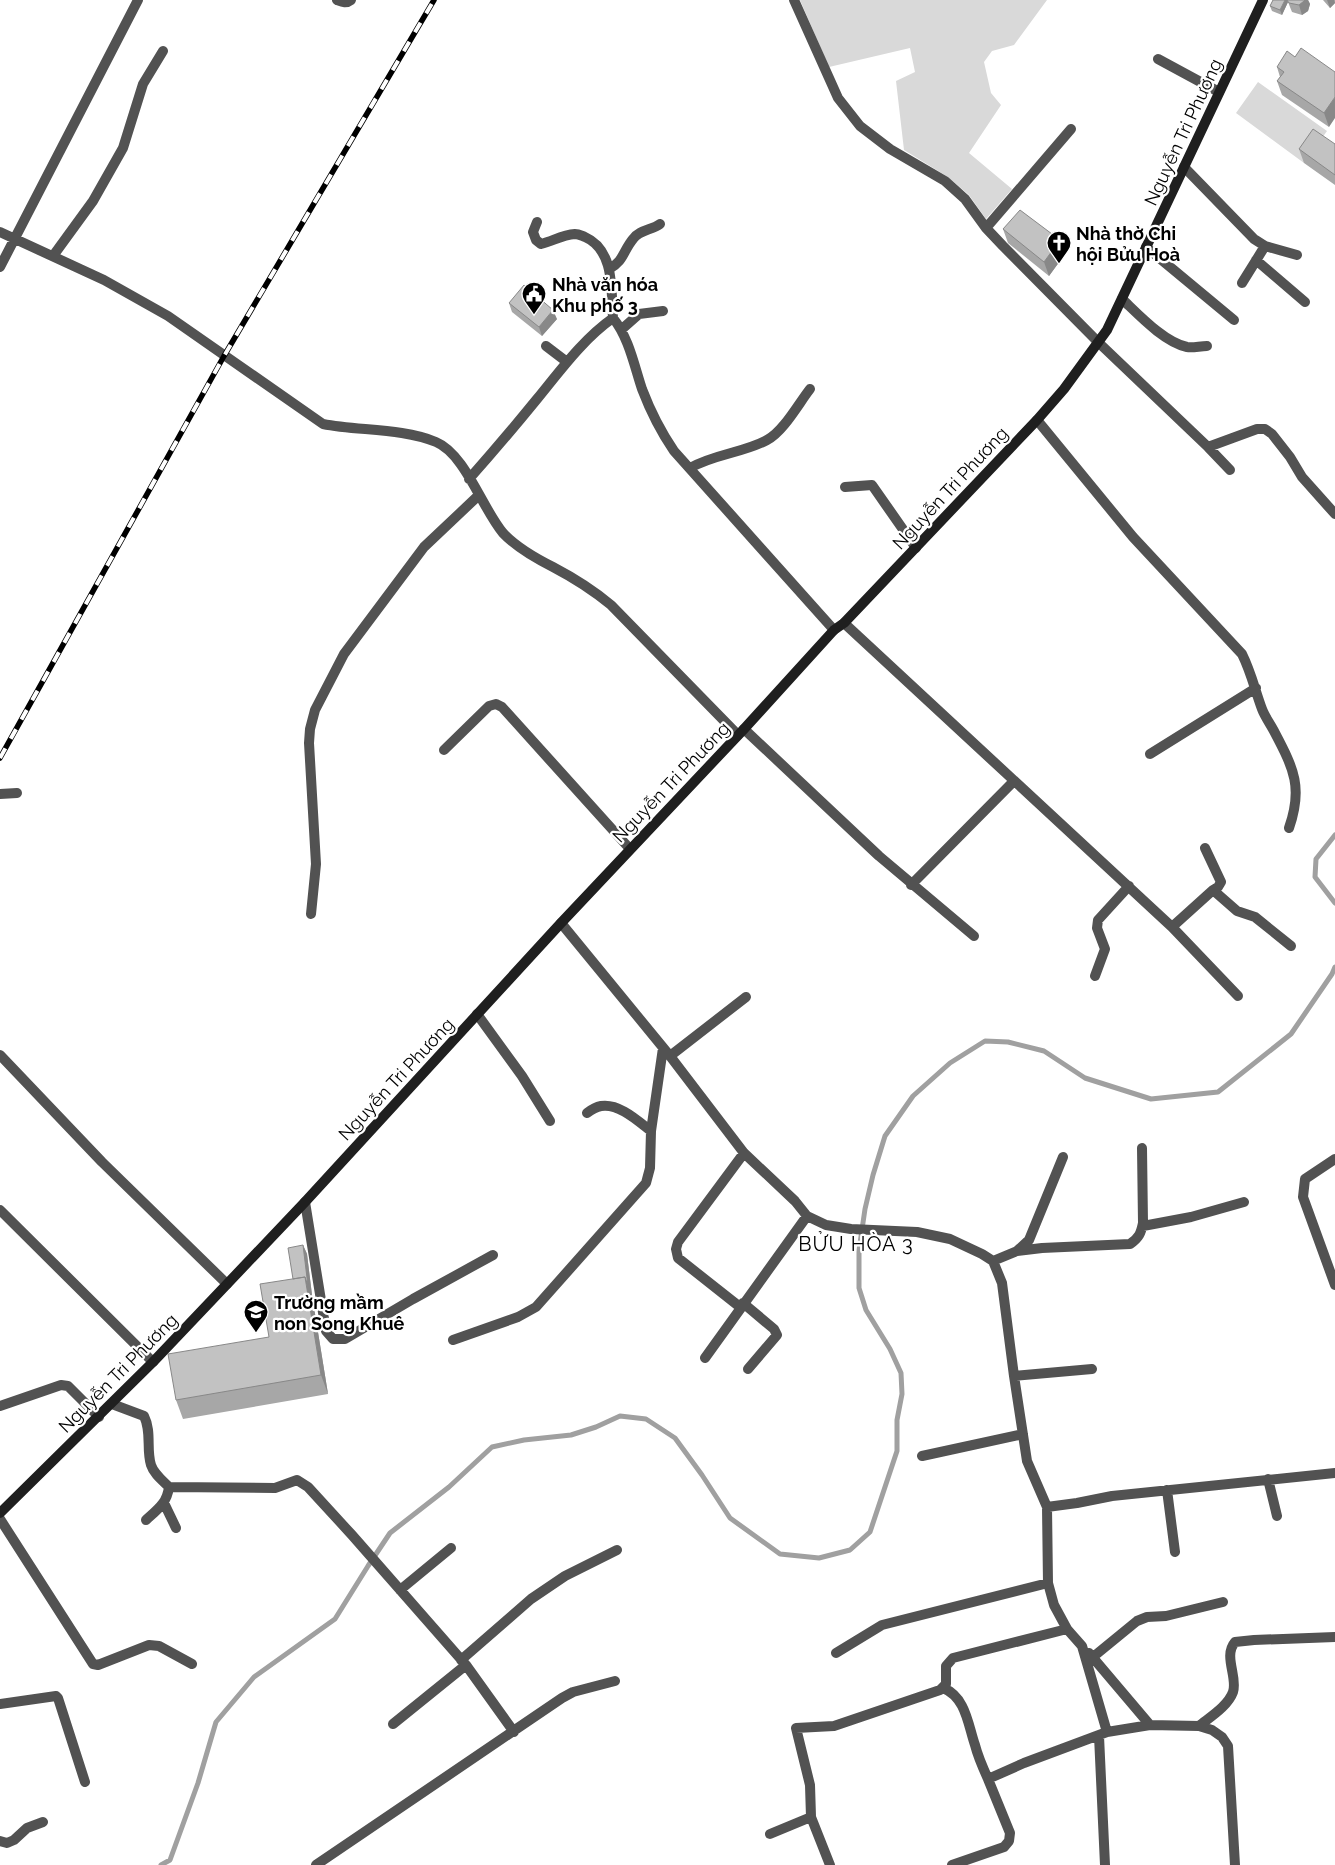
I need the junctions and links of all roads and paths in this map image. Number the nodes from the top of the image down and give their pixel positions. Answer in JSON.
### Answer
{"nodes":[{"id":1,"x":138,"y":0,"type":"edge"},
{"id":2,"x":337,"y":0,"type":"edge"},
{"id":3,"x":350,"y":0,"type":"edge"},
{"id":4,"x":794,"y":0,"type":"edge"},
{"id":5,"x":1263,"y":0,"type":"edge"},
{"id":6,"x":163,"y":51,"type":"dead end"},
{"id":7,"x":1158,"y":58,"type":"dead end"},
{"id":8,"x":1219,"y":92,"type":"junction"},
{"id":9,"x":1070,"y":129,"type":"dead end"},
{"id":10,"x":1184,"y":167,"type":"junction"},
{"id":11,"x":537,"y":222,"type":"dead end"},
{"id":12,"x":660,"y":224,"type":"dead end"},
{"id":13,"x":986,"y":228,"type":"junction"},
{"id":14,"x":0,"y":232,"type":"edge"},
{"id":15,"x":14,"y":238,"type":"junction"},
{"id":16,"x":1265,"y":246,"type":"junction"},
{"id":17,"x":1146,"y":247,"type":"junction"},
{"id":18,"x":1297,"y":255,"type":"dead end"},
{"id":19,"x":52,"y":256,"type":"junction"},
{"id":20,"x":1256,"y":260,"type":"junction"},
{"id":21,"x":0,"y":267,"type":"edge"},
{"id":22,"x":609,"y":270,"type":"junction"},
{"id":23,"x":1242,"y":283,"type":"dead end"},
{"id":24,"x":1122,"y":299,"type":"junction"},
{"id":25,"x":1305,"y":302,"type":"dead end"},
{"id":26,"x":663,"y":311,"type":"dead end"},
{"id":27,"x":613,"y":318,"type":"junction"},
{"id":28,"x":1234,"y":320,"type":"dead end"},
{"id":29,"x":622,"y":329,"type":"junction"},
{"id":30,"x":1098,"y":343,"type":"junction"},
{"id":31,"x":546,"y":346,"type":"dead end"},
{"id":32,"x":1207,"y":346,"type":"dead end"},
{"id":33,"x":567,"y":362,"type":"junction"},
{"id":34,"x":810,"y":389,"type":"dead end"},
{"id":35,"x":1037,"y":420,"type":"junction"},
{"id":36,"x":1208,"y":447,"type":"junction"},
{"id":37,"x":690,"y":468,"type":"junction"},
{"id":38,"x":1230,"y":470,"type":"dead end"},
{"id":39,"x":469,"y":479,"type":"junction"},
{"id":40,"x":845,"y":487,"type":"dead end"},
{"id":41,"x":479,"y":494,"type":"junction"},
{"id":42,"x":1335,"y":514,"type":"edge"},
{"id":43,"x":916,"y":548,"type":"junction"},
{"id":44,"x":844,"y":623,"type":"junction"},
{"id":45,"x":834,"y":630,"type":"junction"},
{"id":46,"x":1256,"y":688,"type":"junction"},
{"id":47,"x":741,"y":732,"type":"junction"},
{"id":48,"x":444,"y":750,"type":"dead end"},
{"id":49,"x":1150,"y":754,"type":"dead end"},
{"id":50,"x":1014,"y":781,"type":"junction"},
{"id":51,"x":17,"y":793,"type":"dead end"},
{"id":52,"x":0,"y":794,"type":"edge"},
{"id":53,"x":1289,"y":828,"type":"dead end"},
{"id":54,"x":1206,"y":848,"type":"dead end"},
{"id":55,"x":630,"y":849,"type":"junction"},
{"id":56,"x":911,"y":885,"type":"junction"},
{"id":57,"x":1129,"y":886,"type":"junction"},
{"id":58,"x":1213,"y":890,"type":"junction"},
{"id":59,"x":310,"y":914,"type":"dead end"},
{"id":60,"x":561,"y":923,"type":"junction"},
{"id":61,"x":1172,"y":927,"type":"junction"},
{"id":62,"x":974,"y":936,"type":"dead end"},
{"id":63,"x":1291,"y":946,"type":"dead end"},
{"id":64,"x":1094,"y":976,"type":"dead end"},
{"id":65,"x":1238,"y":996,"type":"dead end"},
{"id":66,"x":746,"y":997,"type":"dead end"},
{"id":67,"x":477,"y":1014,"type":"junction"},
{"id":68,"x":667,"y":1052,"type":"junction"},
{"id":69,"x":0,"y":1056,"type":"edge"},
{"id":70,"x":587,"y":1113,"type":"dead end"},
{"id":71,"x":550,"y":1121,"type":"dead end"},
{"id":72,"x":651,"y":1131,"type":"junction"},
{"id":73,"x":1142,"y":1148,"type":"dead end"},
{"id":74,"x":744,"y":1152,"type":"junction"},
{"id":75,"x":1062,"y":1157,"type":"dead end"},
{"id":76,"x":1335,"y":1159,"type":"edge"},
{"id":77,"x":305,"y":1202,"type":"junction"},
{"id":78,"x":1244,"y":1202,"type":"dead end"},
{"id":79,"x":0,"y":1210,"type":"edge"},
{"id":80,"x":807,"y":1216,"type":"junction"},
{"id":81,"x":1142,"y":1226,"type":"junction"},
{"id":82,"x":1017,"y":1251,"type":"junction"},
{"id":83,"x":493,"y":1255,"type":"dead end"},
{"id":84,"x":992,"y":1261,"type":"junction"},
{"id":85,"x":227,"y":1284,"type":"junction"},
{"id":86,"x":1335,"y":1285,"type":"edge"},
{"id":87,"x":742,"y":1305,"type":"junction"},
{"id":88,"x":453,"y":1340,"type":"dead end"},
{"id":89,"x":705,"y":1358,"type":"dead end"},
{"id":90,"x":153,"y":1362,"type":"junction"},
{"id":91,"x":748,"y":1369,"type":"dead end"},
{"id":92,"x":1092,"y":1369,"type":"dead end"},
{"id":93,"x":1014,"y":1376,"type":"junction"},
{"id":94,"x":112,"y":1404,"type":"junction"},
{"id":95,"x":0,"y":1406,"type":"edge"},
{"id":96,"x":99,"y":1417,"type":"junction"},
{"id":97,"x":1023,"y":1434,"type":"junction"},
{"id":98,"x":922,"y":1456,"type":"dead end"},
{"id":99,"x":1335,"y":1472,"type":"edge"},
{"id":100,"x":1268,"y":1479,"type":"junction"},
{"id":101,"x":169,"y":1487,"type":"junction"},
{"id":102,"x":1167,"y":1490,"type":"junction"},
{"id":103,"x":164,"y":1503,"type":"junction"},
{"id":104,"x":1047,"y":1507,"type":"junction"},
{"id":105,"x":0,"y":1514,"type":"edge"},
{"id":106,"x":1277,"y":1516,"type":"dead end"},
{"id":107,"x":0,"y":1519,"type":"edge"},
{"id":108,"x":146,"y":1520,"type":"dead end"},
{"id":109,"x":176,"y":1528,"type":"dead end"},
{"id":110,"x":451,"y":1548,"type":"dead end"},
{"id":111,"x":617,"y":1550,"type":"dead end"},
{"id":112,"x":1175,"y":1552,"type":"dead end"},
{"id":113,"x":1048,"y":1583,"type":"junction"},
{"id":114,"x":400,"y":1590,"type":"junction"},
{"id":115,"x":1223,"y":1602,"type":"dead end"},
{"id":116,"x":1067,"y":1629,"type":"junction"},
{"id":117,"x":1335,"y":1637,"type":"edge"},
{"id":118,"x":1082,"y":1646,"type":"junction"},
{"id":119,"x":836,"y":1653,"type":"dead end"},
{"id":120,"x":1093,"y":1657,"type":"junction"},
{"id":121,"x":464,"y":1663,"type":"junction"},
{"id":122,"x":192,"y":1664,"type":"dead end"},
{"id":123,"x":615,"y":1681,"type":"dead end"},
{"id":124,"x":943,"y":1688,"type":"junction"},
{"id":125,"x":0,"y":1704,"type":"edge"},
{"id":126,"x":393,"y":1724,"type":"dead end"},
{"id":127,"x":1150,"y":1725,"type":"junction"},
{"id":128,"x":1199,"y":1726,"type":"junction"},
{"id":129,"x":514,"y":1732,"type":"junction"},
{"id":130,"x":1103,"y":1734,"type":"junction"},
{"id":131,"x":988,"y":1779,"type":"junction"},
{"id":132,"x":85,"y":1782,"type":"dead end"},
{"id":133,"x":811,"y":1818,"type":"junction"},
{"id":134,"x":43,"y":1822,"type":"dead end"},
{"id":135,"x":770,"y":1834,"type":"dead end"},
{"id":136,"x":0,"y":1841,"type":"edge"},
{"id":137,"x":316,"y":1865,"type":"edge"},
{"id":138,"x":830,"y":1865,"type":"edge"},
{"id":139,"x":952,"y":1865,"type":"edge"},
{"id":140,"x":1105,"y":1865,"type":"edge"},
{"id":141,"x":1234,"y":1865,"type":"edge"}],
"edges":[{"from":1,"to":15,"type":"street"},
{"from":2,"to":3,"type":"street"},
{"from":4,"to":13,"type":"street"},
{"from":5,"to":8,"type":"main road","name":"Nguyễn Tri Phương"},
{"from":6,"to":19,"type":"street"},
{"from":7,"to":8,"type":"street"},
{"from":8,"to":10,"type":"main road","name":"Nguyễn Tri Phương"},
{"from":9,"to":13,"type":"street"},
{"from":10,"to":16,"type":"street"},
{"from":10,"to":17,"type":"main road","name":"Nguyễn Tri Phương"},
{"from":11,"to":22,"type":"street"},
{"from":12,"to":22,"type":"street"},
{"from":13,"to":30,"type":"street"},
{"from":14,"to":15,"type":"street"},
{"from":15,"to":19,"type":"street"},
{"from":15,"to":21,"type":"street"},
{"from":16,"to":18,"type":"street"},
{"from":16,"to":20,"type":"street"},
{"from":17,"to":24,"type":"main road","name":"Nguyễn Tri Phương"},
{"from":17,"to":28,"type":"street"},
{"from":19,"to":39,"type":"street"},
{"from":20,"to":23,"type":"street"},
{"from":20,"to":25,"type":"street"},
{"from":22,"to":27,"type":"street"},
{"from":24,"to":30,"type":"main road","name":"Nguyễn Tri Phương"},
{"from":24,"to":32,"type":"street"},
{"from":26,"to":29,"type":"street"},
{"from":27,"to":29,"type":"street"},
{"from":27,"to":33,"type":"street"},
{"from":29,"to":37,"type":"street"},
{"from":30,"to":35,"type":"main road","name":"Nguyễn Tri Phương"},
{"from":30,"to":36,"type":"street"},
{"from":31,"to":33,"type":"street"},
{"from":33,"to":39,"type":"street"},
{"from":34,"to":37,"type":"street"},
{"from":35,"to":43,"type":"main road","name":"Nguyễn Tri Phương"},
{"from":35,"to":46,"type":"street"},
{"from":36,"to":38,"type":"street"},
{"from":36,"to":42,"type":"street"},
{"from":37,"to":45,"type":"street"},
{"from":39,"to":41,"type":"street"},
{"from":40,"to":43,"type":"street"},
{"from":41,"to":47,"type":"street"},
{"from":41,"to":59,"type":"street"},
{"from":43,"to":44,"type":"main road","name":"Nguyễn Tri Phương"},
{"from":44,"to":45,"type":"main road","name":"Nguyễn Tri Phương"},
{"from":44,"to":50,"type":"street"},
{"from":45,"to":47,"type":"main road","name":"Nguyễn Tri Phương"},
{"from":46,"to":49,"type":"street"},
{"from":46,"to":53,"type":"street"},
{"from":47,"to":55,"type":"main road","name":"Nguyễn Tri Phương"},
{"from":47,"to":56,"type":"street"},
{"from":48,"to":55,"type":"street"},
{"from":50,"to":56,"type":"street"},
{"from":50,"to":57,"type":"street"},
{"from":51,"to":52,"type":"street"},
{"from":54,"to":58,"type":"street"},
{"from":55,"to":60,"type":"main road","name":"Nguyễn Tri Phương"},
{"from":56,"to":62,"type":"street"},
{"from":57,"to":61,"type":"street"},
{"from":57,"to":64,"type":"street"},
{"from":58,"to":61,"type":"street"},
{"from":58,"to":63,"type":"street"},
{"from":60,"to":67,"type":"main road","name":"Nguyễn Tri Phương"},
{"from":60,"to":68,"type":"street"},
{"from":61,"to":65,"type":"street"},
{"from":66,"to":68,"type":"street"},
{"from":67,"to":71,"type":"street"},
{"from":67,"to":77,"type":"main road","name":"Nguyễn Tri Phương"},
{"from":68,"to":72,"type":"street"},
{"from":68,"to":74,"type":"street"},
{"from":69,"to":85,"type":"street"},
{"from":70,"to":72,"type":"street"},
{"from":72,"to":88,"type":"street"},
{"from":73,"to":81,"type":"street"},
{"from":74,"to":80,"type":"street"},
{"from":74,"to":87,"type":"street"},
{"from":75,"to":82,"type":"street"},
{"from":76,"to":86,"type":"street"},
{"from":77,"to":83,"type":"street"},
{"from":77,"to":85,"type":"main road","name":"Nguyễn Tri Phương"},
{"from":78,"to":81,"type":"street"},
{"from":79,"to":90,"type":"street"},
{"from":80,"to":84,"type":"street"},
{"from":80,"to":87,"type":"street"},
{"from":81,"to":82,"type":"street"},
{"from":82,"to":84,"type":"street"},
{"from":84,"to":93,"type":"street"},
{"from":85,"to":90,"type":"main road","name":"Nguyễn Tri Phương"},
{"from":87,"to":89,"type":"street"},
{"from":87,"to":91,"type":"street"},
{"from":90,"to":94,"type":"main road","name":"Nguyễn Tri Phương"},
{"from":92,"to":93,"type":"street"},
{"from":93,"to":97,"type":"street"},
{"from":94,"to":96,"type":"main road","name":"Nguyễn Tri Phương"},
{"from":94,"to":101,"type":"street"},
{"from":95,"to":96,"type":"street"},
{"from":96,"to":105,"type":"main road","name":"Nguyễn Tri Phương"},
{"from":97,"to":98,"type":"street"},
{"from":97,"to":104,"type":"street"},
{"from":99,"to":100,"type":"street"},
{"from":100,"to":102,"type":"street"},
{"from":100,"to":106,"type":"street"},
{"from":101,"to":103,"type":"street"},
{"from":101,"to":114,"type":"street"},
{"from":102,"to":104,"type":"street"},
{"from":102,"to":112,"type":"street"},
{"from":103,"to":108,"type":"street"},
{"from":103,"to":109,"type":"street"},
{"from":104,"to":113,"type":"street"},
{"from":107,"to":122,"type":"street"},
{"from":110,"to":114,"type":"street"},
{"from":111,"to":121,"type":"street"},
{"from":113,"to":116,"type":"street"},
{"from":113,"to":119,"type":"street"},
{"from":114,"to":121,"type":"street"},
{"from":115,"to":120,"type":"street"},
{"from":116,"to":118,"type":"street"},
{"from":116,"to":124,"type":"street"},
{"from":117,"to":128,"type":"street"},
{"from":118,"to":120,"type":"street"},
{"from":118,"to":130,"type":"street"},
{"from":120,"to":127,"type":"street"},
{"from":121,"to":126,"type":"street"},
{"from":121,"to":129,"type":"street"},
{"from":123,"to":129,"type":"street"},
{"from":124,"to":131,"type":"street"},
{"from":124,"to":133,"type":"street"},
{"from":125,"to":132,"type":"street"},
{"from":127,"to":128,"type":"street"},
{"from":127,"to":130,"type":"street"},
{"from":128,"to":141,"type":"street"},
{"from":129,"to":137,"type":"street"},
{"from":130,"to":131,"type":"street"},
{"from":130,"to":140,"type":"street"},
{"from":131,"to":139,"type":"street"},
{"from":133,"to":135,"type":"street"},
{"from":133,"to":138,"type":"street"},
{"from":134,"to":136,"type":"street"}]}
